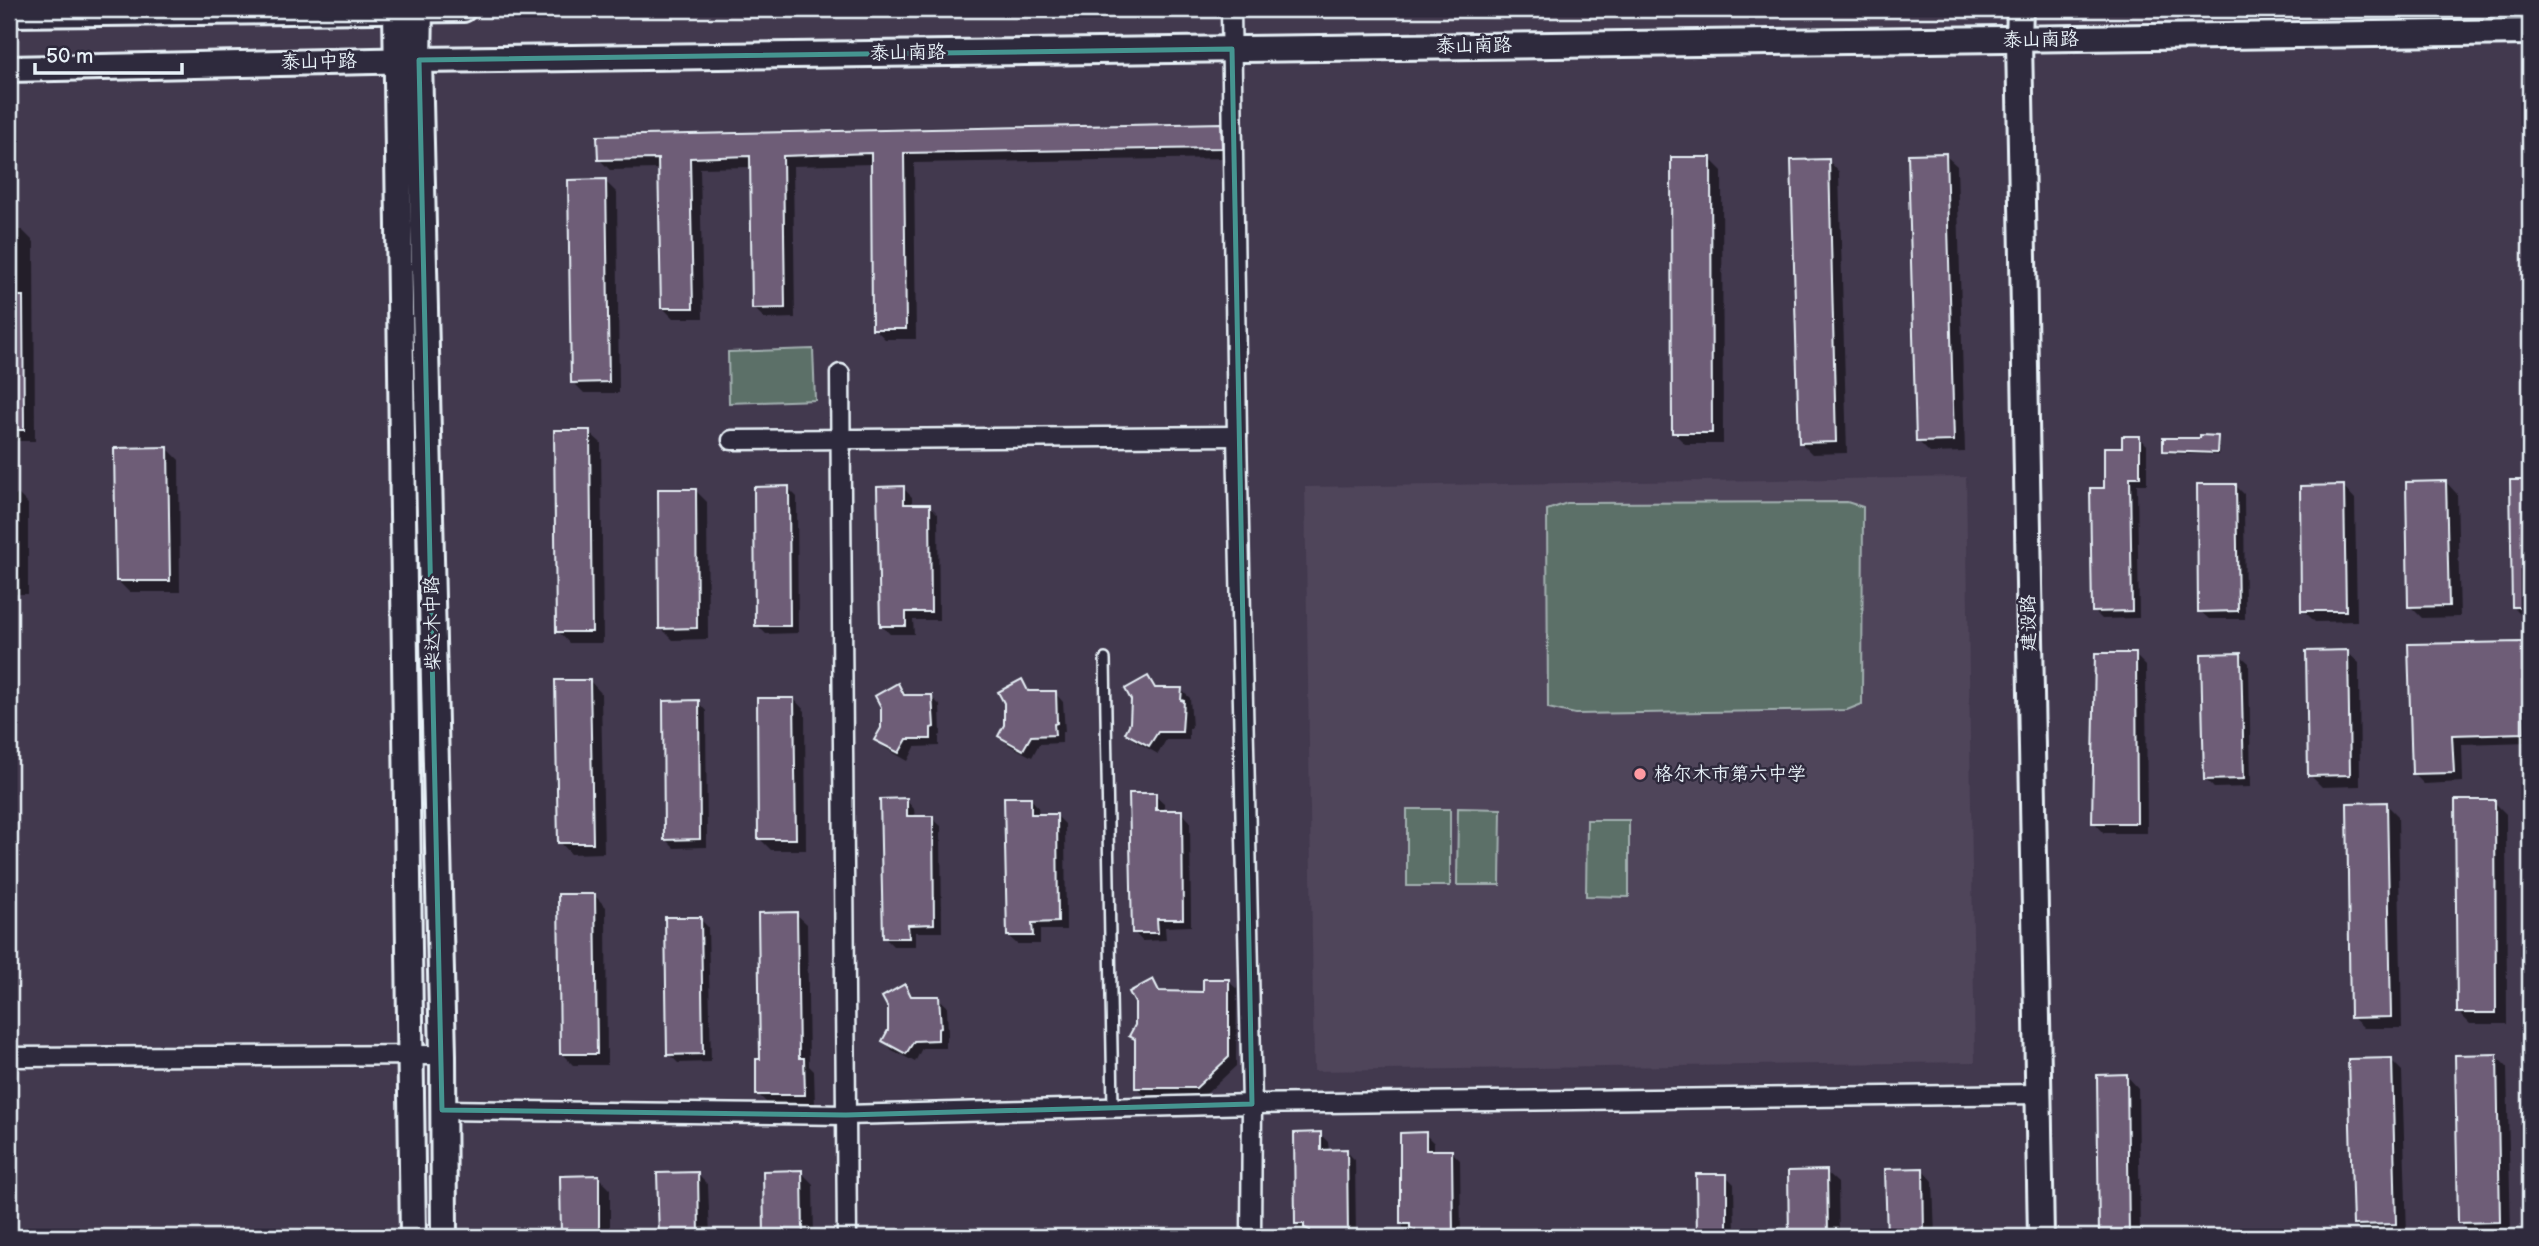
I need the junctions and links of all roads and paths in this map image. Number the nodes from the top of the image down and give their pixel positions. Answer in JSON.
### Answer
{"nodes":[{"id":1,"x":463,"y":9,"type":"edge"},
{"id":2,"x":1231,"y":9,"type":"edge"},
{"id":3,"x":2020,"y":9,"type":"edge"},
{"id":4,"x":408,"y":10,"type":"edge"},
{"id":5,"x":9,"y":14,"type":"edge"},
{"id":6,"x":2530,"y":32,"type":"edge"},
{"id":7,"x":2019,"y":40,"type":"junction"},
{"id":8,"x":1232,"y":49,"type":"junction"},
{"id":9,"x":407,"y":60,"type":"junction"},
{"id":10,"x":9,"y":69,"type":"edge"},
{"id":11,"x":839,"y":374,"type":"dead end"},
{"id":12,"x":1237,"y":436,"type":"junction"},
{"id":13,"x":840,"y":439,"type":"junction"},
{"id":14,"x":732,"y":440,"type":"dead end"},
{"id":15,"x":1105,"y":659,"type":"dead end"},
{"id":16,"x":443,"y":1055,"type":"junction"},
{"id":17,"x":410,"y":1056,"type":"junction"},
{"id":18,"x":9,"y":1057,"type":"edge"},
{"id":19,"x":2038,"y":1094,"type":"junction"},
{"id":20,"x":1252,"y":1104,"type":"junction"},
{"id":21,"x":1113,"y":1107,"type":"junction"},
{"id":22,"x":442,"y":1110,"type":"junction"},
{"id":23,"x":846,"y":1115,"type":"junction"},
{"id":24,"x":413,"y":1237,"type":"edge"},
{"id":25,"x":444,"y":1237,"type":"edge"},
{"id":26,"x":847,"y":1237,"type":"edge"},
{"id":27,"x":1251,"y":1237,"type":"edge"},
{"id":28,"x":2040,"y":1237,"type":"edge"}],
"edges":[{"from":1,"to":4,"type":"street"},
{"from":2,"to":8,"type":"street"},
{"from":3,"to":7,"type":"street","name":"建设路"},
{"from":4,"to":5,"type":"street"},
{"from":4,"to":9,"type":"street","name":"柴达木中路"},
{"from":6,"to":7,"type":"street","name":"泰山南路"},
{"from":7,"to":8,"type":"street","name":"泰山南路"},
{"from":7,"to":19,"type":"street","name":"建设路"},
{"from":8,"to":9,"type":"street","name":"泰山南路"},
{"from":8,"to":12,"type":"street"},
{"from":9,"to":10,"type":"street","name":"泰山中路"},
{"from":9,"to":16,"type":"street","name":"柴达木中路"},
{"from":9,"to":17,"type":"street","name":"柴达木中路"},
{"from":11,"to":13,"type":"street"},
{"from":12,"to":13,"type":"street"},
{"from":12,"to":20,"type":"street"},
{"from":13,"to":14,"type":"street"},
{"from":13,"to":23,"type":"street"},
{"from":15,"to":21,"type":"lane"},
{"from":16,"to":17,"type":"street"},
{"from":16,"to":22,"type":"street","name":"柴达木中路"},
{"from":17,"to":18,"type":"street"},
{"from":17,"to":24,"type":"street","name":"柴达木中路"},
{"from":19,"to":20,"type":"street"},
{"from":19,"to":28,"type":"street","name":"建设路"},
{"from":20,"to":21,"type":"street"},
{"from":20,"to":27,"type":"street"},
{"from":21,"to":23,"type":"street"},
{"from":22,"to":23,"type":"street"},
{"from":22,"to":25,"type":"street","name":"柴达木中路"},
{"from":23,"to":26,"type":"street"}]}
